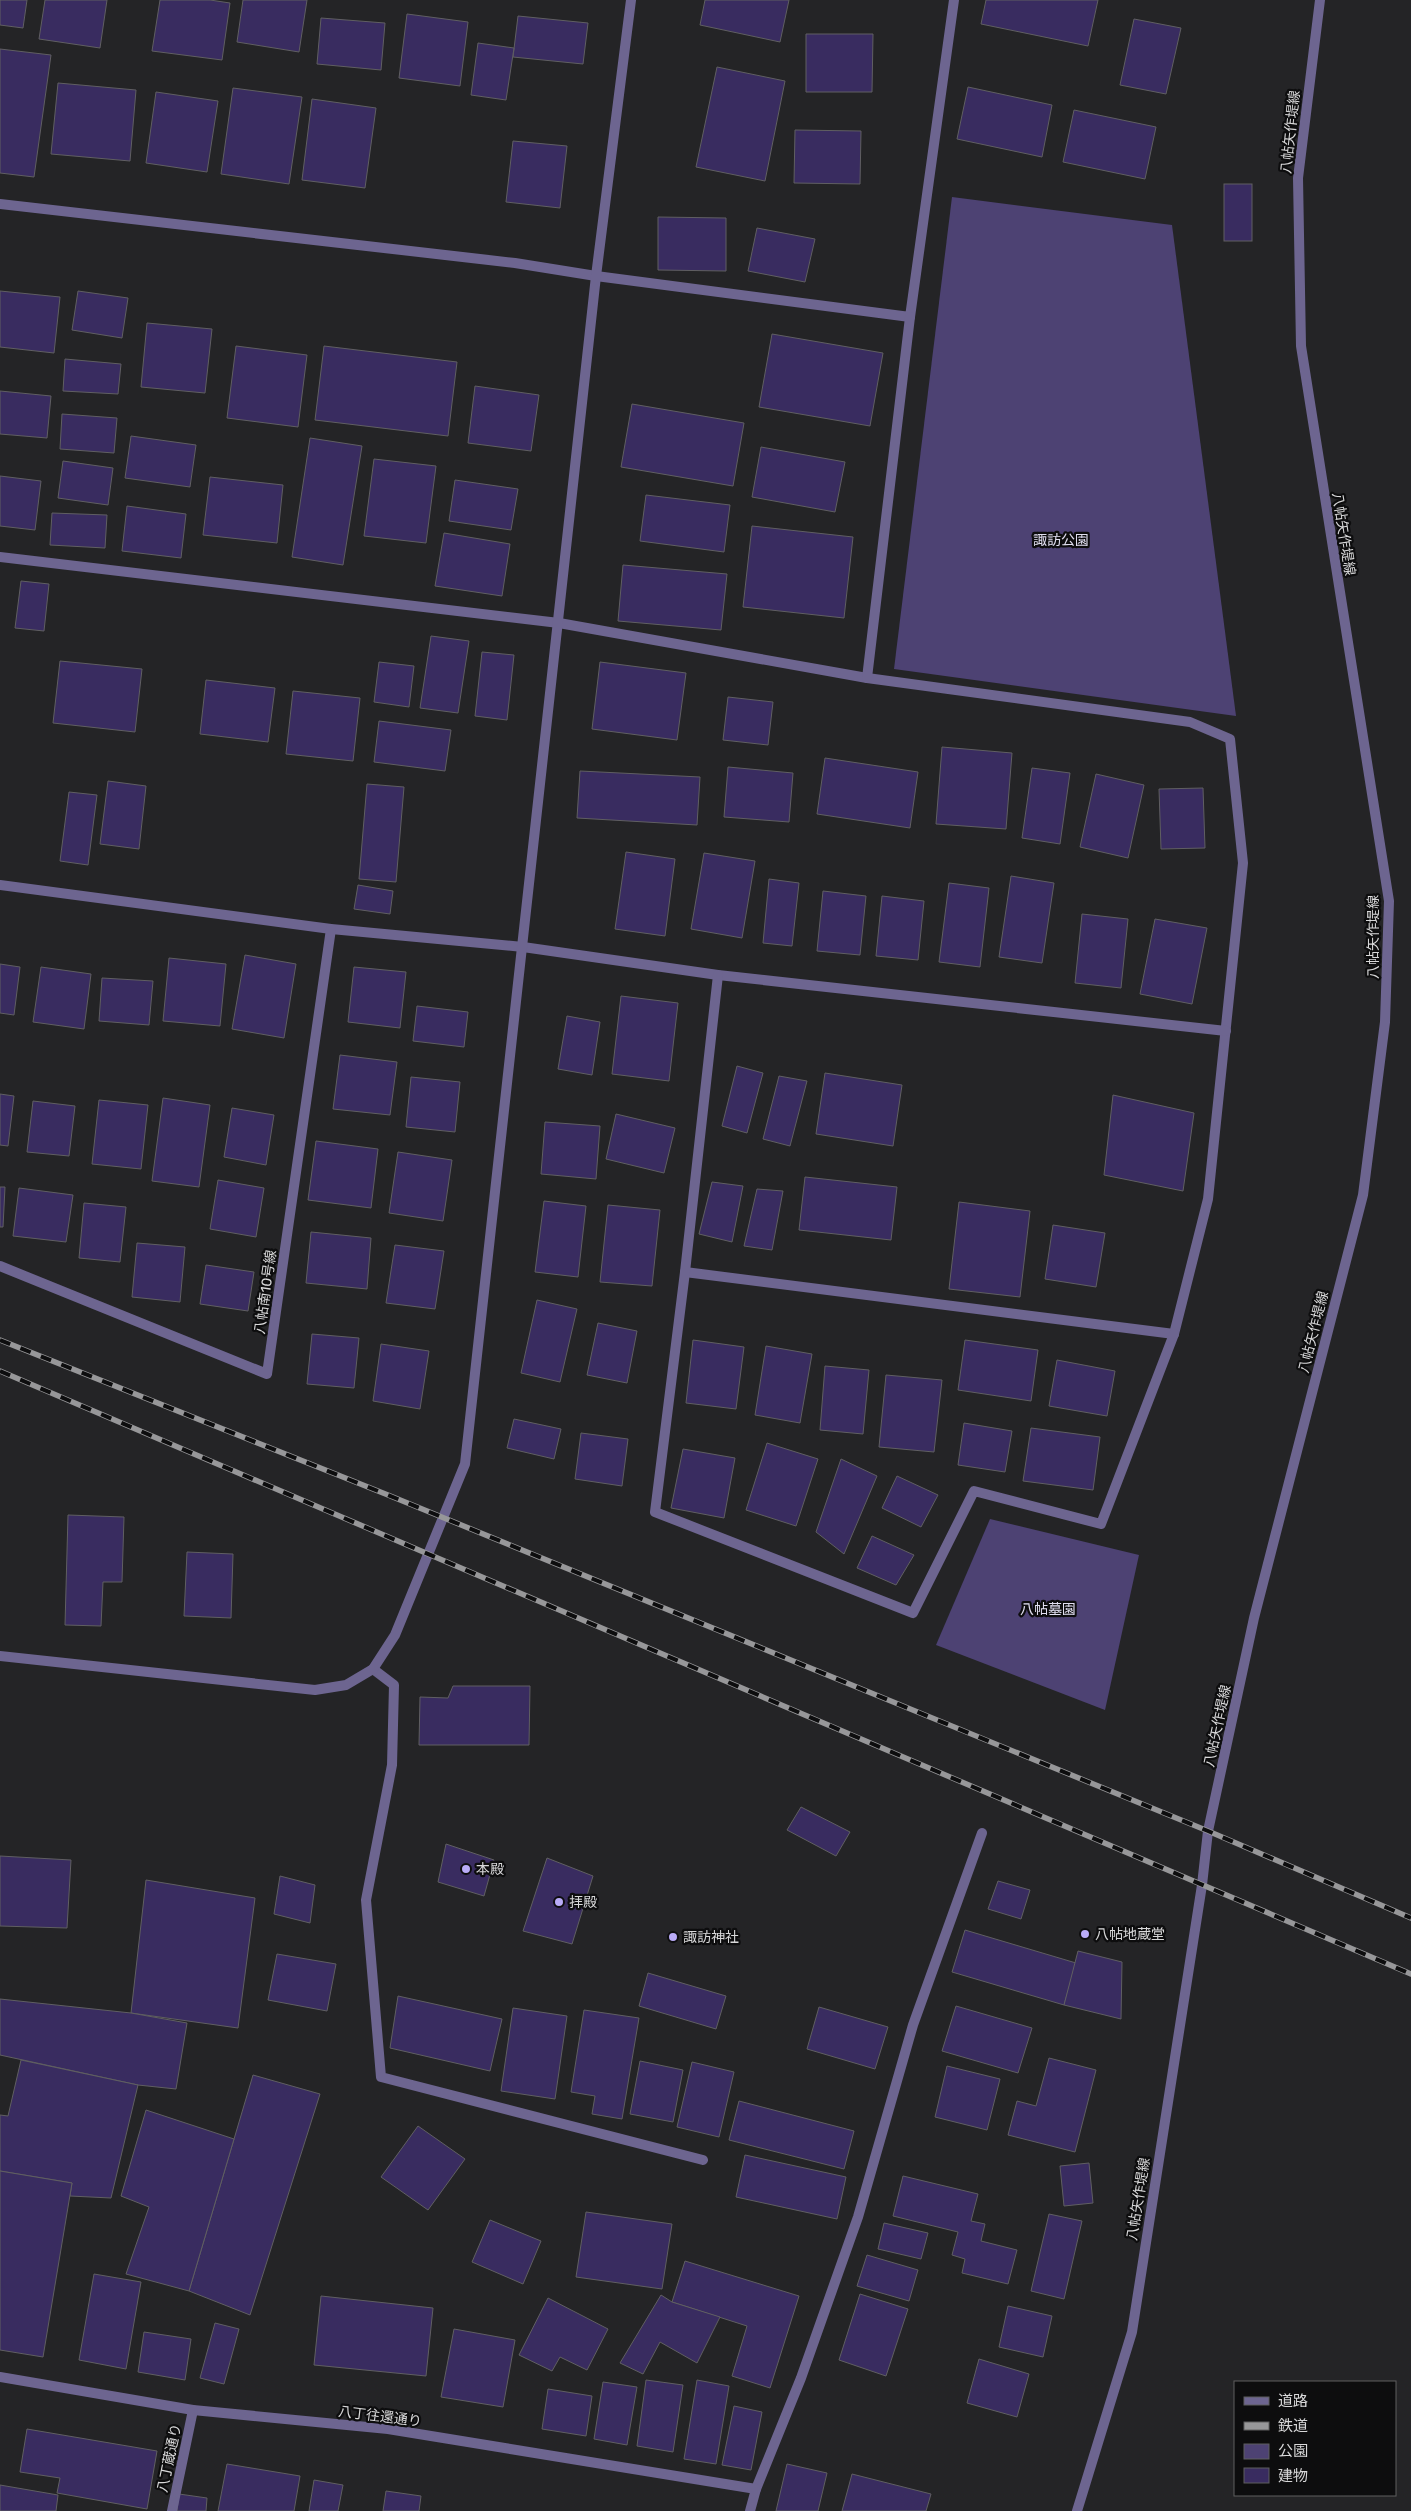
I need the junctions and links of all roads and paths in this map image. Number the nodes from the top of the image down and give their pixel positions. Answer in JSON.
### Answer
{"nodes":[{"id":1,"x":630,"y":0,"type":"edge"},
{"id":2,"x":954,"y":0,"type":"edge"},
{"id":3,"x":1320,"y":0,"type":"edge"},
{"id":4,"x":0,"y":204,"type":"edge"},
{"id":5,"x":596,"y":276,"type":"junction"},
{"id":6,"x":910,"y":317,"type":"junction"},
{"id":7,"x":0,"y":557,"type":"edge"},
{"id":8,"x":559,"y":623,"type":"junction"},
{"id":9,"x":867,"y":678,"type":"junction"},
{"id":10,"x":0,"y":885,"type":"edge"},
{"id":11,"x":331,"y":929,"type":"junction"},
{"id":12,"x":522,"y":947,"type":"junction"},
{"id":13,"x":718,"y":975,"type":"junction"},
{"id":14,"x":1226,"y":1031,"type":"junction"},
{"id":15,"x":0,"y":1266,"type":"edge"},
{"id":16,"x":685,"y":1272,"type":"junction"},
{"id":17,"x":1174,"y":1334,"type":"junction"},
{"id":18,"x":0,"y":1656,"type":"edge"},
{"id":19,"x":373,"y":1669,"type":"junction"},
{"id":20,"x":982,"y":1833,"type":"dead end"},
{"id":21,"x":703,"y":2160,"type":"dead end"},
{"id":22,"x":0,"y":2377,"type":"edge"},
{"id":23,"x":193,"y":2410,"type":"junction"},
{"id":24,"x":756,"y":2488,"type":"junction"},
{"id":25,"x":172,"y":2511,"type":"edge"},
{"id":26,"x":750,"y":2511,"type":"edge"},
{"id":27,"x":1077,"y":2511,"type":"edge"}],
"edges":[{"from":1,"to":5,"type":"street"},
{"from":2,"to":6,"type":"street"},
{"from":3,"to":27,"type":"street","name":"八帖矢作堤線"},
{"from":4,"to":5,"type":"street"},
{"from":5,"to":6,"type":"street"},
{"from":5,"to":8,"type":"street"},
{"from":6,"to":9,"type":"street"},
{"from":7,"to":8,"type":"street"},
{"from":8,"to":9,"type":"street"},
{"from":8,"to":12,"type":"street"},
{"from":9,"to":14,"type":"street"},
{"from":10,"to":11,"type":"street"},
{"from":11,"to":12,"type":"street"},
{"from":11,"to":15,"type":"street","name":"八帖南10号線"},
{"from":12,"to":13,"type":"street"},
{"from":12,"to":19,"type":"street"},
{"from":13,"to":14,"type":"street"},
{"from":13,"to":16,"type":"street"},
{"from":14,"to":17,"type":"street"},
{"from":16,"to":17,"type":"street"},
{"from":16,"to":17,"type":"street"},
{"from":18,"to":19,"type":"street"},
{"from":19,"to":21,"type":"street"},
{"from":20,"to":24,"type":"street"},
{"from":22,"to":23,"type":"street","name":"八丁往還通り"},
{"from":23,"to":24,"type":"street","name":"八丁往還通り"},
{"from":23,"to":25,"type":"street","name":"八丁蔵通り"},
{"from":24,"to":26,"type":"street"}]}
